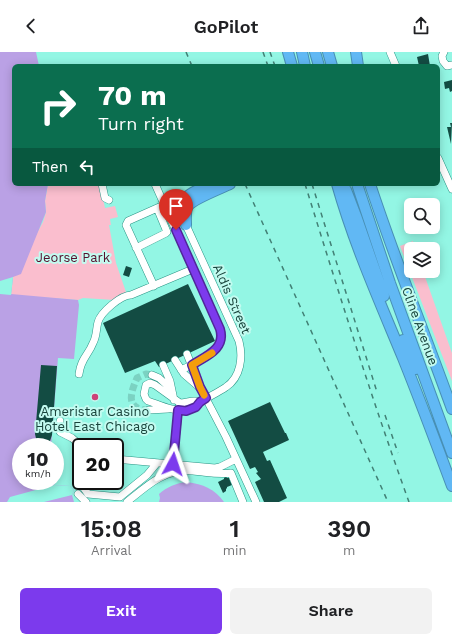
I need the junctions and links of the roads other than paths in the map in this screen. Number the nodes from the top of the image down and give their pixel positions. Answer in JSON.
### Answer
{"nodes":[{"id":1,"x":288,"y":52,"type":"edge"},
{"id":2,"x":302,"y":52,"type":"edge"},
{"id":3,"x":315,"y":52,"type":"edge"},
{"id":4,"x":328,"y":52,"type":"edge"},
{"id":5,"x":356,"y":52,"type":"edge"},
{"id":6,"x":390,"y":52,"type":"edge"},
{"id":7,"x":444,"y":52,"type":"edge"},
{"id":8,"x":291,"y":64,"type":"edge"},
{"id":9,"x":305,"y":64,"type":"edge"},
{"id":10,"x":318,"y":64,"type":"edge"},
{"id":11,"x":331,"y":64,"type":"edge"},
{"id":12,"x":358,"y":64,"type":"edge"},
{"id":13,"x":395,"y":64,"type":"edge"},
{"id":14,"x":452,"y":65,"type":"edge"},
{"id":15,"x":440,"y":162,"type":"edge"},
{"id":16,"x":102,"y":186,"type":"edge"},
{"id":17,"x":156,"y":186,"type":"edge"},
{"id":18,"x":207,"y":186,"type":"edge"},
{"id":19,"x":226,"y":186,"type":"edge"},
{"id":20,"x":338,"y":186,"type":"edge"},
{"id":21,"x":343,"y":186,"type":"edge"},
{"id":22,"x":358,"y":186,"type":"edge"},
{"id":23,"x":371,"y":186,"type":"edge"},
{"id":24,"x":452,"y":189,"type":"edge"},
{"id":25,"x":109,"y":200,"type":"dead end"},
{"id":26,"x":161,"y":206,"type":"junction"},
{"id":27,"x":184,"y":207,"type":"junction"},
{"id":28,"x":186,"y":225,"type":"joint"},
{"id":29,"x":136,"y":248,"type":"junction"},
{"id":30,"x":193,"y":269,"type":"junction"},
{"id":31,"x":154,"y":286,"type":"junction"},
{"id":32,"x":187,"y":354,"type":"dead end"},
{"id":33,"x":175,"y":360,"type":"dead end"},
{"id":34,"x":163,"y":365,"type":"dead end"},
{"id":35,"x":192,"y":365,"type":"junction"},
{"id":36,"x":181,"y":370,"type":"junction"},
{"id":37,"x":79,"y":374,"type":"dead end"},
{"id":38,"x":152,"y":375,"type":"dead end"},
{"id":39,"x":200,"y":387,"type":"junction"},
{"id":40,"x":171,"y":389,"type":"junction"},
{"id":41,"x":203,"y":400,"type":"junction"},
{"id":42,"x":176,"y":406,"type":"junction"},
{"id":43,"x":452,"y":409,"type":"edge"},
{"id":44,"x":149,"y":410,"type":"tunnel mouth"},
{"id":45,"x":60,"y":421,"type":"dead end"},
{"id":46,"x":72,"y":438,"type":"edge"},
{"id":47,"x":448,"y":442,"type":"junction"},
{"id":48,"x":452,"y":453,"type":"edge"},
{"id":49,"x":236,"y":459,"type":"junction"},
{"id":50,"x":124,"y":460,"type":"edge"},
{"id":51,"x":157,"y":463,"type":"junction"},
{"id":52,"x":173,"y":464,"type":"junction"},
{"id":53,"x":452,"y":486,"type":"edge"},
{"id":54,"x":85,"y":490,"type":"edge"},
{"id":55,"x":78,"y":494,"type":"dead end"},
{"id":56,"x":86,"y":502,"type":"edge"},
{"id":57,"x":127,"y":502,"type":"edge"},
{"id":58,"x":244,"y":502,"type":"edge"},
{"id":59,"x":256,"y":502,"type":"edge"}],
"edges":[{"from":1,"to":8,"type":"highway"},
{"from":2,"to":9,"type":"highway"},
{"from":3,"to":10,"type":"highway"},
{"from":4,"to":11,"type":"highway"},
{"from":5,"to":12,"type":"highway"},
{"from":6,"to":13,"type":"street"},
{"from":7,"to":14,"type":"street"},
{"from":15,"to":24,"type":"street"},
{"from":16,"to":25,"type":"street"},
{"from":17,"to":26,"type":"street"},
{"from":18,"to":27,"type":"highway"},
{"from":19,"to":27,"type":"highway"},
{"from":20,"to":53,"type":"highway"},
{"from":21,"to":47,"type":"highway"},
{"from":22,"to":47,"type":"highway","name":"Cline Avenue"},
{"from":23,"to":43,"type":"highway","name":"Cline Avenue"},
{"from":26,"to":29,"type":"street"},
{"from":26,"to":29,"type":"street"},
{"from":26,"to":30,"type":"street"},
{"from":27,"to":28,"type":"highway"},
{"from":28,"to":41,"type":"street","name":"Aldis Street"},
{"from":29,"to":31,"type":"street"},
{"from":30,"to":31,"type":"street"},
{"from":30,"to":35,"type":"street"},
{"from":31,"to":37,"type":"street"},
{"from":32,"to":35,"type":"street"},
{"from":33,"to":36,"type":"street"},
{"from":34,"to":40,"type":"street"},
{"from":35,"to":36,"type":"street"},
{"from":35,"to":39,"type":"street"},
{"from":36,"to":39,"type":"street"},
{"from":38,"to":40,"type":"street"},
{"from":39,"to":41,"type":"street"},
{"from":40,"to":42,"type":"street"},
{"from":41,"to":42,"type":"street"},
{"from":41,"to":49,"type":"street"},
{"from":42,"to":44,"type":"street"},
{"from":42,"to":52,"type":"street"},
{"from":45,"to":46,"type":"street"},
{"from":47,"to":48,"type":"highway","name":"Cline Avenue"},
{"from":49,"to":52,"type":"street"},
{"from":49,"to":59,"type":"street"},
{"from":50,"to":51,"type":"street"},
{"from":51,"to":52,"type":"street"},
{"from":51,"to":54,"type":"street"},
{"from":55,"to":56,"type":"street"},
{"from":57,"to":58,"type":"street"}]}
